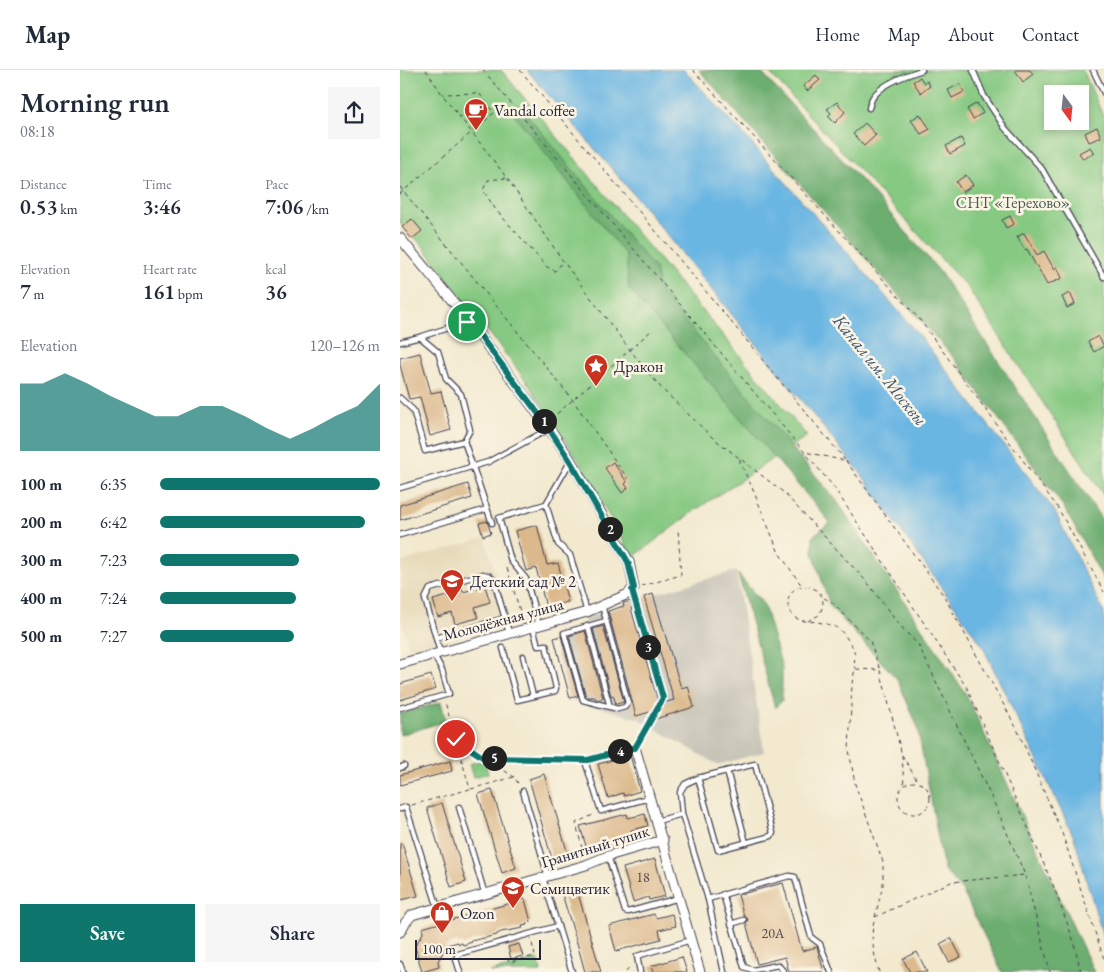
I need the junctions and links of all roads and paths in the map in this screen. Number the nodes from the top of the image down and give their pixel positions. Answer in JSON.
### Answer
{"nodes":[{"id":1,"x":426,"y":70,"type":"edge"},
{"id":2,"x":483,"y":70,"type":"edge"},
{"id":3,"x":520,"y":70,"type":"edge"},
{"id":4,"x":693,"y":70,"type":"edge"},
{"id":5,"x":922,"y":70,"type":"edge"},
{"id":6,"x":973,"y":70,"type":"edge"},
{"id":7,"x":1094,"y":70,"type":"edge"},
{"id":8,"x":1104,"y":93,"type":"edge"},
{"id":9,"x":442,"y":94,"type":"junction"},
{"id":10,"x":869,"y":108,"type":"dead end"},
{"id":11,"x":471,"y":132,"type":"junction"},
{"id":12,"x":507,"y":178,"type":"junction"},
{"id":13,"x":400,"y":187,"type":"edge"},
{"id":14,"x":403,"y":190,"type":"junction"},
{"id":15,"x":400,"y":194,"type":"edge"},
{"id":16,"x":400,"y":238,"type":"edge"},
{"id":17,"x":563,"y":262,"type":"junction"},
{"id":18,"x":1104,"y":277,"type":"edge"},
{"id":19,"x":469,"y":321,"type":"junction"},
{"id":20,"x":652,"y":330,"type":"dead end"},
{"id":21,"x":420,"y":337,"type":"junction"},
{"id":22,"x":400,"y":342,"type":"edge"},
{"id":23,"x":630,"y":350,"type":"junction"},
{"id":24,"x":400,"y":398,"type":"edge"},
{"id":25,"x":572,"y":400,"type":"junction"},
{"id":26,"x":549,"y":425,"type":"junction"},
{"id":27,"x":464,"y":441,"type":"junction"},
{"id":28,"x":804,"y":452,"type":"junction"},
{"id":29,"x":740,"y":459,"type":"junction"},
{"id":30,"x":570,"y":461,"type":"junction"},
{"id":31,"x":846,"y":462,"type":"junction"},
{"id":32,"x":472,"y":467,"type":"junction"},
{"id":33,"x":628,"y":479,"type":"dead end"},
{"id":34,"x":400,"y":488,"type":"edge"},
{"id":35,"x":546,"y":504,"type":"junction"},
{"id":36,"x":487,"y":509,"type":"junction"},
{"id":37,"x":492,"y":523,"type":"dead end"},
{"id":38,"x":678,"y":529,"type":"dead end"},
{"id":39,"x":400,"y":535,"type":"edge"},
{"id":40,"x":506,"y":565,"type":"dead end"},
{"id":41,"x":802,"y":586,"type":"junction"},
{"id":42,"x":633,"y":589,"type":"junction"},
{"id":43,"x":1104,"y":592,"type":"edge"},
{"id":44,"x":822,"y":598,"type":"junction"},
{"id":45,"x":602,"y":605,"type":"junction"},
{"id":46,"x":587,"y":612,"type":"junction"},
{"id":47,"x":505,"y":618,"type":"junction"},
{"id":48,"x":606,"y":621,"type":"junction"},
{"id":49,"x":808,"y":621,"type":"junction"},
{"id":50,"x":588,"y":626,"type":"junction"},
{"id":51,"x":533,"y":628,"type":"junction"},
{"id":52,"x":509,"y":633,"type":"junction"},
{"id":53,"x":436,"y":638,"type":"junction"},
{"id":54,"x":503,"y":648,"type":"dead end"},
{"id":55,"x":436,"y":653,"type":"junction"},
{"id":56,"x":523,"y":656,"type":"dead end"},
{"id":57,"x":400,"y":664,"type":"edge"},
{"id":58,"x":855,"y":669,"type":"junction"},
{"id":59,"x":880,"y":670,"type":"junction"},
{"id":60,"x":443,"y":696,"type":"junction"},
{"id":61,"x":533,"y":696,"type":"junction"},
{"id":62,"x":663,"y":698,"type":"joint"},
{"id":63,"x":610,"y":707,"type":"junction"},
{"id":64,"x":400,"y":708,"type":"edge"},
{"id":65,"x":456,"y":739,"type":"junction"},
{"id":66,"x":635,"y":750,"type":"junction"},
{"id":67,"x":902,"y":755,"type":"junction"},
{"id":68,"x":484,"y":758,"type":"junction"},
{"id":69,"x":588,"y":760,"type":"junction"},
{"id":70,"x":727,"y":771,"type":"junction"},
{"id":71,"x":514,"y":777,"type":"junction"},
{"id":72,"x":698,"y":778,"type":"junction"},
{"id":73,"x":918,"y":783,"type":"junction"},
{"id":74,"x":904,"y":786,"type":"junction"},
{"id":75,"x":470,"y":789,"type":"junction"},
{"id":76,"x":524,"y":791,"type":"joint"},
{"id":77,"x":650,"y":798,"type":"junction"},
{"id":78,"x":406,"y":807,"type":"junction"},
{"id":79,"x":458,"y":807,"type":"dead end"},
{"id":80,"x":400,"y":809,"type":"edge"},
{"id":81,"x":600,"y":811,"type":"junction"},
{"id":82,"x":682,"y":814,"type":"junction"},
{"id":83,"x":657,"y":822,"type":"junction"},
{"id":84,"x":663,"y":840,"type":"junction"},
{"id":85,"x":746,"y":843,"type":"junction"},
{"id":86,"x":608,"y":856,"type":"junction"},
{"id":87,"x":586,"y":865,"type":"junction"},
{"id":88,"x":1025,"y":874,"type":"junction"},
{"id":89,"x":546,"y":877,"type":"junction"},
{"id":90,"x":485,"y":894,"type":"junction"},
{"id":91,"x":724,"y":894,"type":"junction"},
{"id":92,"x":679,"y":898,"type":"junction"},
{"id":93,"x":708,"y":899,"type":"junction"},
{"id":94,"x":438,"y":908,"type":"junction"},
{"id":95,"x":875,"y":917,"type":"junction"},
{"id":96,"x":744,"y":920,"type":"dead end"},
{"id":97,"x":732,"y":924,"type":"junction"},
{"id":98,"x":558,"y":926,"type":"junction"},
{"id":99,"x":400,"y":932,"type":"edge"},
{"id":100,"x":530,"y":934,"type":"junction"},
{"id":101,"x":691,"y":940,"type":"junction"},
{"id":102,"x":506,"y":958,"type":"dead end"},
{"id":103,"x":1104,"y":959,"type":"edge"},
{"id":104,"x":637,"y":960,"type":"junction"},
{"id":105,"x":400,"y":964,"type":"edge"},
{"id":106,"x":403,"y":972,"type":"edge"},
{"id":107,"x":460,"y":972,"type":"edge"},
{"id":108,"x":572,"y":972,"type":"edge"},
{"id":109,"x":626,"y":972,"type":"edge"},
{"id":110,"x":640,"y":972,"type":"edge"},
{"id":111,"x":700,"y":972,"type":"edge"},
{"id":112,"x":724,"y":972,"type":"edge"},
{"id":113,"x":784,"y":972,"type":"edge"},
{"id":114,"x":832,"y":972,"type":"edge"},
{"id":115,"x":879,"y":972,"type":"edge"},
{"id":116,"x":1050,"y":972,"type":"edge"},
{"id":117,"x":1081,"y":972,"type":"edge"}],
"edges":[{"from":1,"to":9,"type":"path"},
{"from":2,"to":28,"type":"path"},
{"from":3,"to":31,"type":"path"},
{"from":4,"to":43,"type":"path"},
{"from":5,"to":10,"type":"lane"},
{"from":6,"to":18,"type":"lane"},
{"from":7,"to":8,"type":"lane"},
{"from":9,"to":11,"type":"path"},
{"from":9,"to":11,"type":"path"},
{"from":11,"to":12,"type":"path"},
{"from":11,"to":14,"type":"path"},
{"from":12,"to":17,"type":"path"},
{"from":12,"to":17,"type":"path"},
{"from":13,"to":14,"type":"path"},
{"from":14,"to":15,"type":"path"},
{"from":14,"to":25,"type":"path"},
{"from":16,"to":19,"type":"street"},
{"from":17,"to":23,"type":"path"},
{"from":19,"to":21,"type":"lane"},
{"from":19,"to":26,"type":"street"},
{"from":20,"to":23,"type":"path"},
{"from":21,"to":22,"type":"lane"},
{"from":21,"to":27,"type":"lane"},
{"from":23,"to":25,"type":"path"},
{"from":23,"to":29,"type":"path"},
{"from":24,"to":27,"type":"lane"},
{"from":25,"to":26,"type":"path"},
{"from":25,"to":33,"type":"path"},
{"from":26,"to":30,"type":"street"},
{"from":26,"to":32,"type":"lane"},
{"from":27,"to":32,"type":"lane"},
{"from":28,"to":31,"type":"path"},
{"from":28,"to":117,"type":"path"},
{"from":29,"to":41,"type":"path"},
{"from":29,"to":88,"type":"path"},
{"from":30,"to":35,"type":"lane"},
{"from":30,"to":42,"type":"street"},
{"from":31,"to":103,"type":"path"},
{"from":32,"to":34,"type":"lane"},
{"from":32,"to":36,"type":"lane"},
{"from":35,"to":46,"type":"lane"},
{"from":35,"to":51,"type":"lane"},
{"from":36,"to":37,"type":"lane"},
{"from":36,"to":39,"type":"lane"},
{"from":38,"to":42,"type":"path"},
{"from":40,"to":51,"type":"path"},
{"from":41,"to":44,"type":"path"},
{"from":41,"to":49,"type":"path"},
{"from":42,"to":45,"type":"street","name":"Молодёжная улица"},
{"from":42,"to":62,"type":"lane"},
{"from":44,"to":49,"type":"path"},
{"from":44,"to":59,"type":"path"},
{"from":45,"to":46,"type":"street","name":"Молодёжная улица"},
{"from":45,"to":48,"type":"lane"},
{"from":46,"to":51,"type":"street","name":"Молодёжная улица"},
{"from":47,"to":52,"type":"lane"},
{"from":47,"to":53,"type":"lane"},
{"from":47,"to":53,"type":"lane"},
{"from":48,"to":50,"type":"lane"},
{"from":48,"to":63,"type":"lane"},
{"from":49,"to":58,"type":"path"},
{"from":50,"to":63,"type":"lane"},
{"from":50,"to":63,"type":"lane"},
{"from":51,"to":52,"type":"street","name":"Молодёжная улица"},
{"from":51,"to":61,"type":"lane"},
{"from":52,"to":55,"type":"street","name":"Молодёжная улица"},
{"from":53,"to":55,"type":"lane"},
{"from":54,"to":61,"type":"lane"},
{"from":55,"to":57,"type":"street","name":"Молодёжная улица"},
{"from":55,"to":60,"type":"lane"},
{"from":56,"to":61,"type":"lane"},
{"from":58,"to":59,"type":"path"},
{"from":58,"to":95,"type":"path"},
{"from":59,"to":67,"type":"path"},
{"from":60,"to":64,"type":"lane"},
{"from":60,"to":65,"type":"path"},
{"from":62,"to":66,"type":"path"},
{"from":65,"to":68,"type":"path"},
{"from":65,"to":75,"type":"path"},
{"from":66,"to":69,"type":"lane"},
{"from":66,"to":77,"type":"street"},
{"from":67,"to":73,"type":"path"},
{"from":67,"to":74,"type":"path"},
{"from":68,"to":69,"type":"path"},
{"from":68,"to":71,"type":"path"},
{"from":69,"to":81,"type":"lane"},
{"from":70,"to":72,"type":"lane"},
{"from":70,"to":85,"type":"lane"},
{"from":70,"to":85,"type":"lane"},
{"from":71,"to":75,"type":"path"},
{"from":71,"to":76,"type":"path"},
{"from":72,"to":82,"type":"lane"},
{"from":72,"to":85,"type":"lane"},
{"from":73,"to":74,"type":"path"},
{"from":73,"to":74,"type":"path"},
{"from":75,"to":78,"type":"path"},
{"from":76,"to":89,"type":"lane"},
{"from":77,"to":81,"type":"lane"},
{"from":77,"to":83,"type":"street"},
{"from":78,"to":80,"type":"lane"},
{"from":78,"to":94,"type":"lane"},
{"from":79,"to":90,"type":"lane"},
{"from":81,"to":87,"type":"path"},
{"from":82,"to":83,"type":"lane"},
{"from":82,"to":93,"type":"lane"},
{"from":83,"to":84,"type":"street"},
{"from":84,"to":86,"type":"street","name":"Гранитный тупик"},
{"from":84,"to":92,"type":"street"},
{"from":86,"to":87,"type":"street","name":"Гранитный тупик"},
{"from":86,"to":92,"type":"lane"},
{"from":87,"to":89,"type":"street","name":"Гранитный тупик"},
{"from":88,"to":95,"type":"path"},
{"from":88,"to":116,"type":"path"},
{"from":89,"to":90,"type":"street","name":"Гранитный тупик"},
{"from":89,"to":98,"type":"lane"},
{"from":90,"to":94,"type":"street","name":"Гранитный тупик"},
{"from":91,"to":93,"type":"lane"},
{"from":91,"to":97,"type":"lane"},
{"from":91,"to":114,"type":"lane"},
{"from":92,"to":101,"type":"street"},
{"from":93,"to":112,"type":"lane"},
{"from":94,"to":99,"type":"street","name":"Гранитный тупик"},
{"from":95,"to":115,"type":"path"},
{"from":96,"to":97,"type":"lane"},
{"from":97,"to":113,"type":"lane"},
{"from":98,"to":100,"type":"lane"},
{"from":98,"to":108,"type":"lane"},
{"from":100,"to":102,"type":"path"},
{"from":100,"to":107,"type":"lane"},
{"from":101,"to":104,"type":"lane"},
{"from":101,"to":111,"type":"street"},
{"from":104,"to":109,"type":"path"},
{"from":104,"to":110,"type":"lane"},
{"from":105,"to":106,"type":"lane"}]}
